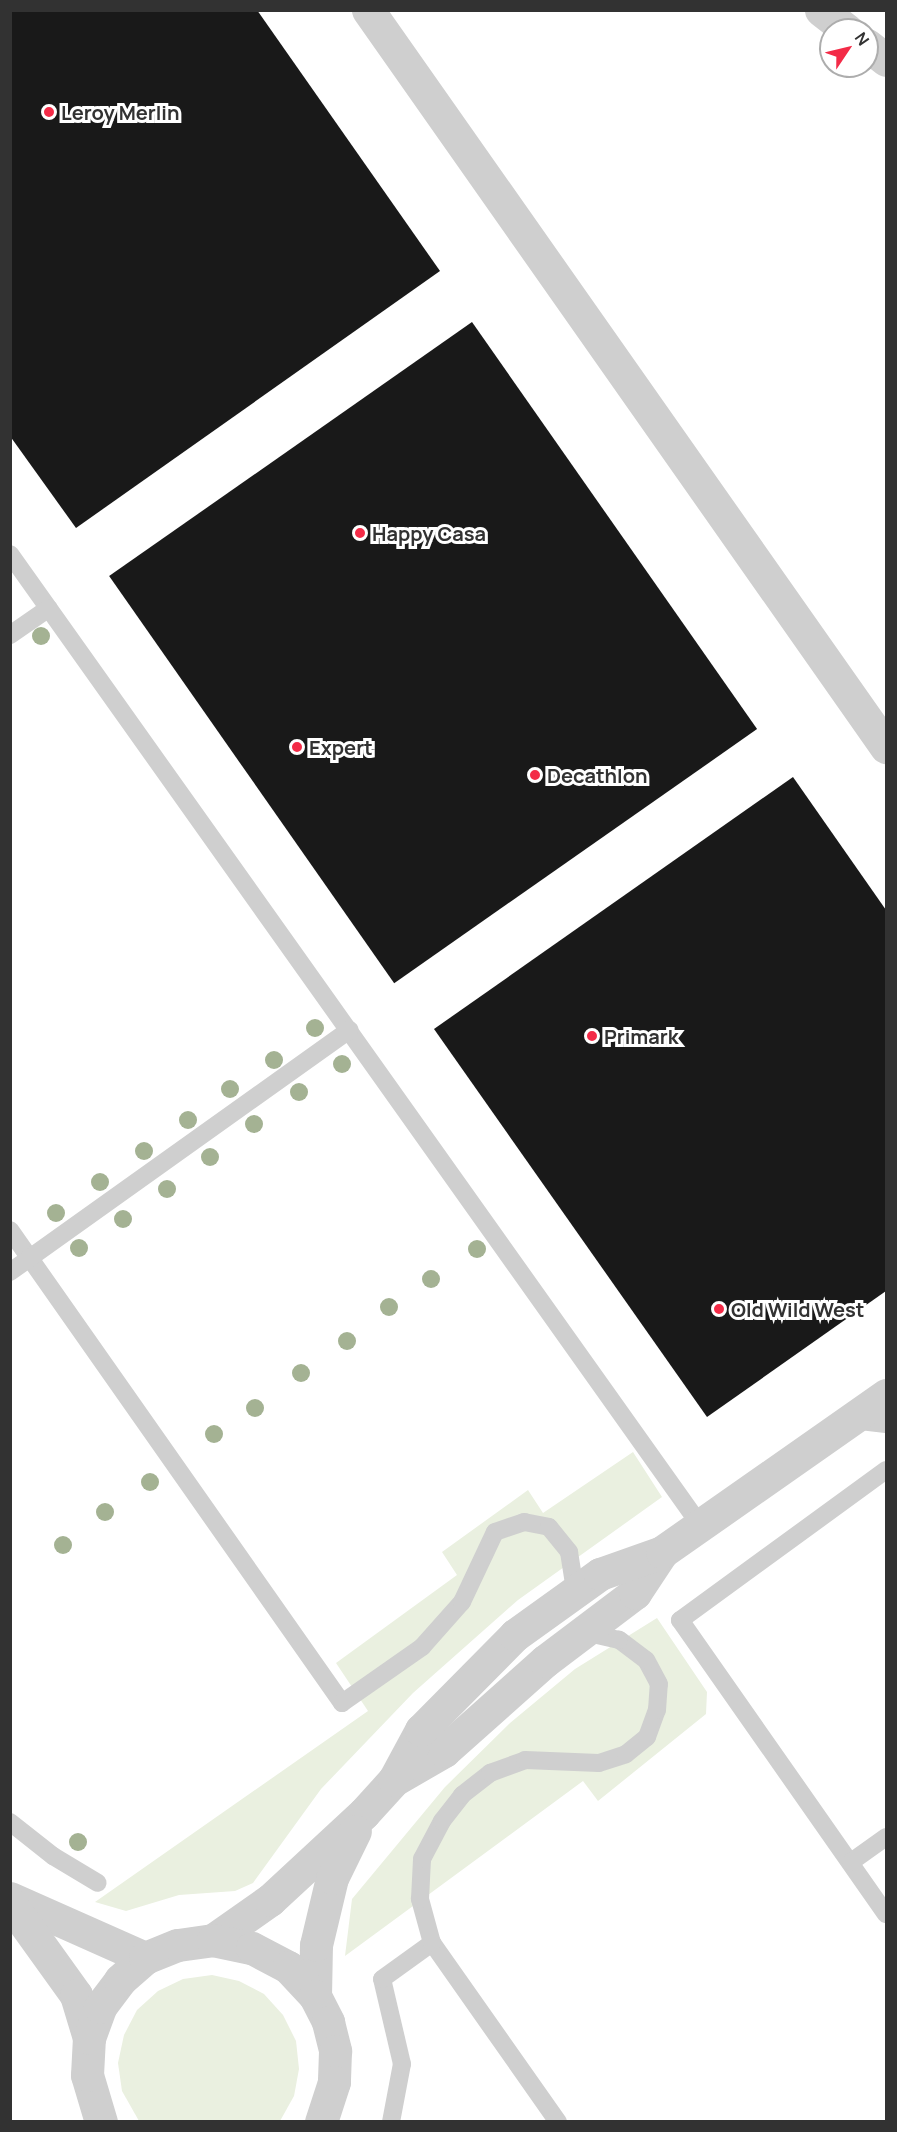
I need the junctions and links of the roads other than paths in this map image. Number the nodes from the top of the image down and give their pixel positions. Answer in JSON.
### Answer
{"nodes":[{"id":1,"x":368,"y":10,"type":"edge"},
{"id":2,"x":10,"y":554,"type":"edge"},
{"id":3,"x":49,"y":608,"type":"junction"},
{"id":4,"x":10,"y":635,"type":"edge"},
{"id":5,"x":886,"y":747,"type":"edge"},
{"id":6,"x":349,"y":1030,"type":"junction"},
{"id":7,"x":10,"y":1230,"type":"edge"},
{"id":8,"x":30,"y":1258,"type":"junction"},
{"id":9,"x":10,"y":1272,"type":"edge"},
{"id":10,"x":886,"y":1395,"type":"edge"},
{"id":11,"x":850,"y":1420,"type":"junction"},
{"id":12,"x":886,"y":1424,"type":"edge"},
{"id":13,"x":886,"y":1470,"type":"edge"},
{"id":14,"x":700,"y":1525,"type":"junction"},
{"id":15,"x":662,"y":1552,"type":"junction"},
{"id":16,"x":575,"y":1590,"type":"junction"},
{"id":17,"x":583,"y":1632,"type":"junction"},
{"id":18,"x":394,"y":1780,"type":"junction"},
{"id":19,"x":364,"y":1813,"type":"junction"},
{"id":20,"x":10,"y":1822,"type":"edge"},
{"id":21,"x":886,"y":1837,"type":"edge"},
{"id":22,"x":851,"y":1862,"type":"junction"},
{"id":23,"x":99,"y":1883,"type":"dead end"},
{"id":24,"x":10,"y":1898,"type":"edge"},
{"id":25,"x":10,"y":1903,"type":"edge"},
{"id":26,"x":886,"y":1914,"type":"edge"},
{"id":27,"x":213,"y":1940,"type":"junction"},
{"id":28,"x":432,"y":1943,"type":"junction"},
{"id":29,"x":145,"y":1958,"type":"junction"},
{"id":30,"x":315,"y":1996,"type":"junction"},
{"id":31,"x":89,"y":2038,"type":"junction"},
{"id":32,"x":97,"y":2118,"type":"edge"},
{"id":33,"x":321,"y":2121,"type":"edge"},
{"id":34,"x":391,"y":2121,"type":"edge"},
{"id":35,"x":558,"y":2121,"type":"edge"}],
"edges":[{"from":1,"to":5,"type":"street"},
{"from":2,"to":3,"type":"lane"},
{"from":3,"to":4,"type":"lane"},
{"from":3,"to":6,"type":"lane"},
{"from":6,"to":8,"type":"lane"},
{"from":6,"to":14,"type":"lane"},
{"from":7,"to":8,"type":"lane"},
{"from":8,"to":9,"type":"lane"},
{"from":8,"to":16,"type":"lane"},
{"from":10,"to":11,"type":"street"},
{"from":11,"to":12,"type":"lane"},
{"from":11,"to":14,"type":"street"},
{"from":13,"to":22,"type":"lane"},
{"from":14,"to":15,"type":"street"},
{"from":15,"to":16,"type":"street"},
{"from":15,"to":17,"type":"street"},
{"from":16,"to":18,"type":"street"},
{"from":17,"to":18,"type":"street"},
{"from":17,"to":28,"type":"lane"},
{"from":18,"to":19,"type":"street"},
{"from":19,"to":27,"type":"street"},
{"from":19,"to":30,"type":"street"},
{"from":20,"to":23,"type":"lane"},
{"from":21,"to":22,"type":"lane"},
{"from":22,"to":26,"type":"lane"},
{"from":24,"to":29,"type":"street"},
{"from":25,"to":31,"type":"street"},
{"from":27,"to":29,"type":"street"},
{"from":27,"to":30,"type":"street"},
{"from":28,"to":34,"type":"lane"},
{"from":28,"to":35,"type":"lane"},
{"from":29,"to":31,"type":"street"},
{"from":30,"to":33,"type":"street"},
{"from":31,"to":32,"type":"street"}]}
